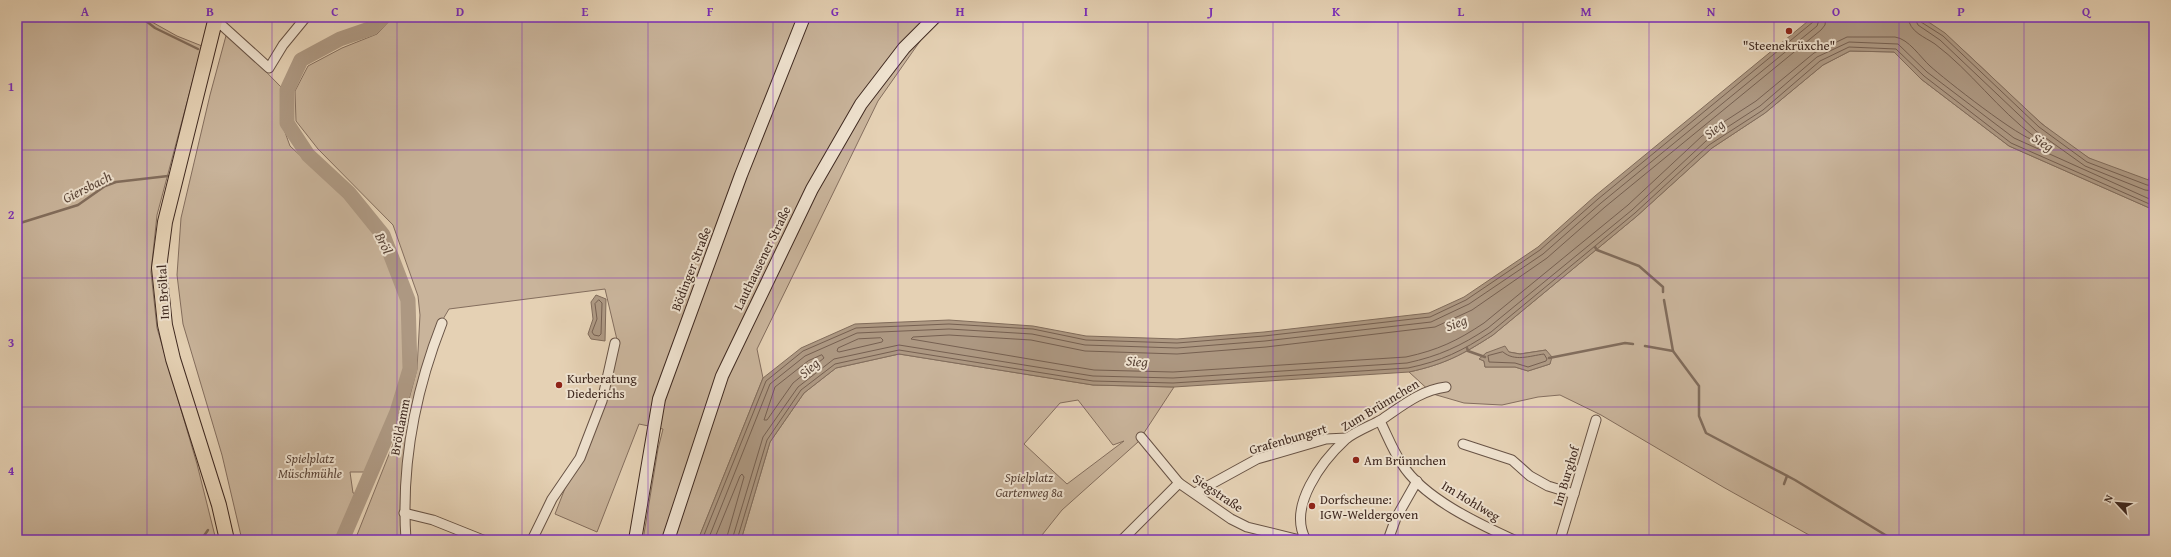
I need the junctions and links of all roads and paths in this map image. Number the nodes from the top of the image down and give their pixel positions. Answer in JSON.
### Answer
{"nodes":[{"id":1,"x":306,"y":17,"type":"edge"},
{"id":2,"x":804,"y":17,"type":"edge"},
{"id":3,"x":935,"y":17,"type":"edge"},
{"id":4,"x":216,"y":18,"type":"edge"},
{"id":5,"x":442,"y":323,"type":"dead end"},
{"id":6,"x":614,"y":343,"type":"dead end"},
{"id":7,"x":1446,"y":387,"type":"dead end"},
{"id":8,"x":1380,"y":420,"type":"junction"},
{"id":9,"x":1596,"y":420,"type":"dead end"},
{"id":10,"x":1141,"y":437,"type":"dead end"},
{"id":11,"x":1347,"y":438,"type":"junction"},
{"id":12,"x":1463,"y":444,"type":"dead end"},
{"id":13,"x":1417,"y":481,"type":"junction"},
{"id":14,"x":1179,"y":483,"type":"junction"},
{"id":15,"x":1195,"y":493,"type":"junction"},
{"id":16,"x":1574,"y":494,"type":"junction"},
{"id":17,"x":404,"y":513,"type":"junction"},
{"id":18,"x":470,"y":538,"type":"edge"},
{"id":19,"x":227,"y":540,"type":"edge"},
{"id":20,"x":406,"y":540,"type":"edge"},
{"id":21,"x":482,"y":540,"type":"edge"},
{"id":22,"x":532,"y":540,"type":"edge"},
{"id":23,"x":636,"y":540,"type":"edge"},
{"id":24,"x":668,"y":540,"type":"edge"},
{"id":25,"x":1122,"y":540,"type":"edge"},
{"id":26,"x":1300,"y":540,"type":"edge"},
{"id":27,"x":1306,"y":540,"type":"edge"},
{"id":28,"x":1388,"y":540,"type":"edge"},
{"id":29,"x":1514,"y":540,"type":"edge"},
{"id":30,"x":1560,"y":540,"type":"edge"}],
"edges":[{"from":1,"to":4,"type":"street"},
{"from":2,"to":23,"type":"street","name":"Bödinger Straße"},
{"from":3,"to":24,"type":"street","name":"Lauthausener Straße"},
{"from":4,"to":19,"type":"main road","name":"Im Bröltal"},
{"from":5,"to":17,"type":"street","name":"Bröldamm"},
{"from":6,"to":22,"type":"street"},
{"from":7,"to":8,"type":"street","name":"Zum Brünnchen"},
{"from":8,"to":11,"type":"street","name":"Zum Brünnchen"},
{"from":8,"to":13,"type":"street","name":"Im Hohlweg"},
{"from":9,"to":16,"type":"street","name":"Im Burghof"},
{"from":10,"to":14,"type":"street","name":"Siegstraße"},
{"from":11,"to":15,"type":"street","name":"Grafenbungert"},
{"from":11,"to":27,"type":"street","name":"Zum Brünnchen"},
{"from":12,"to":16,"type":"street"},
{"from":13,"to":28,"type":"street"},
{"from":13,"to":29,"type":"street","name":"Im Hohlweg"},
{"from":14,"to":15,"type":"street","name":"Siegstraße"},
{"from":14,"to":25,"type":"street"},
{"from":15,"to":26,"type":"street","name":"Siegstraße"},
{"from":16,"to":30,"type":"street","name":"Im Burghof"},
{"from":17,"to":18,"type":"street"},
{"from":17,"to":20,"type":"street","name":"Bröldamm"},
{"from":18,"to":21,"type":"street"}]}
